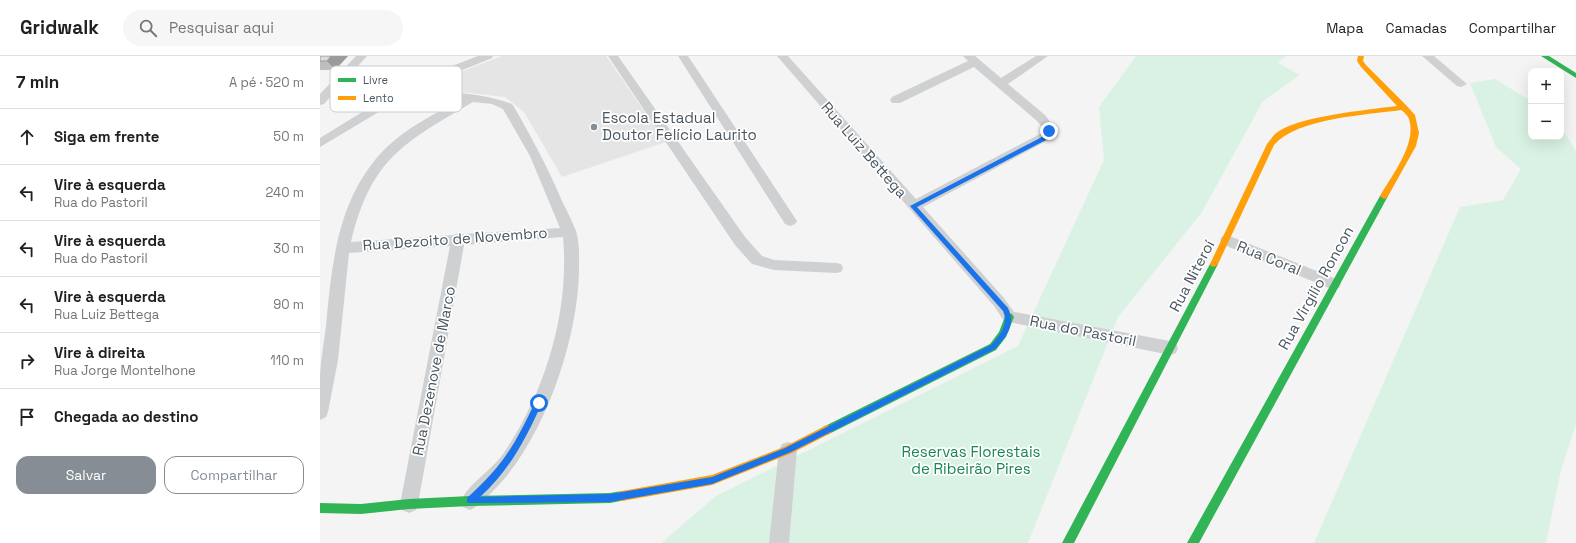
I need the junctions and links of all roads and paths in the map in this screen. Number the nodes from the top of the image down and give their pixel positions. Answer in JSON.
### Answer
{"nodes":[{"id":1,"x":362,"y":56,"type":"edge"},
{"id":2,"x":488,"y":56,"type":"edge"},
{"id":3,"x":613,"y":56,"type":"edge"},
{"id":4,"x":683,"y":56,"type":"edge"},
{"id":5,"x":782,"y":56,"type":"edge"},
{"id":6,"x":1042,"y":56,"type":"edge"},
{"id":7,"x":1361,"y":56,"type":"edge"},
{"id":8,"x":1427,"y":56,"type":"edge"},
{"id":9,"x":1544,"y":56,"type":"edge"},
{"id":10,"x":971,"y":59,"type":"edge"},
{"id":11,"x":353,"y":66,"type":"edge"},
{"id":12,"x":462,"y":66,"type":"edge"},
{"id":13,"x":1576,"y":76,"type":"edge"},
{"id":14,"x":1001,"y":83,"type":"junction"},
{"id":15,"x":1461,"y":84,"type":"dead end"},
{"id":16,"x":330,"y":90,"type":"edge"},
{"id":17,"x":462,"y":96,"type":"edge"},
{"id":18,"x":471,"y":98,"type":"junction"},
{"id":19,"x":896,"y":100,"type":"dead end"},
{"id":20,"x":320,"y":101,"type":"edge"},
{"id":21,"x":462,"y":103,"type":"edge"},
{"id":22,"x":1404,"y":107,"type":"junction"},
{"id":23,"x":370,"y":112,"type":"edge"},
{"id":24,"x":448,"y":112,"type":"edge"},
{"id":25,"x":320,"y":143,"type":"edge"},
{"id":26,"x":913,"y":206,"type":"junction"},
{"id":27,"x":790,"y":221,"type":"dead end"},
{"id":28,"x":569,"y":232,"type":"junction"},
{"id":29,"x":458,"y":238,"type":"junction"},
{"id":30,"x":1227,"y":240,"type":"junction"},
{"id":31,"x":342,"y":248,"type":"junction"},
{"id":32,"x":836,"y":268,"type":"dead end"},
{"id":33,"x":1334,"y":284,"type":"junction"},
{"id":34,"x":1009,"y":317,"type":"junction"},
{"id":35,"x":1170,"y":348,"type":"junction"},
{"id":36,"x":320,"y":412,"type":"edge"},
{"id":37,"x":788,"y":450,"type":"junction"},
{"id":38,"x":470,"y":501,"type":"junction"},
{"id":39,"x":409,"y":504,"type":"junction"},
{"id":40,"x":320,"y":508,"type":"edge"},
{"id":41,"x":779,"y":543,"type":"edge"},
{"id":42,"x":1068,"y":543,"type":"edge"},
{"id":43,"x":1194,"y":543,"type":"edge"}],
"edges":[{"from":1,"to":11,"type":"street"},
{"from":2,"to":12,"type":"street"},
{"from":3,"to":32,"type":"street"},
{"from":4,"to":27,"type":"street"},
{"from":5,"to":26,"type":"street","name":"Rua Luiz Bettega"},
{"from":6,"to":14,"type":"street"},
{"from":7,"to":22,"type":"street","name":"Rua Virgílio Roncon"},
{"from":8,"to":15,"type":"street"},
{"from":9,"to":13,"type":"street"},
{"from":10,"to":14,"type":"street"},
{"from":10,"to":19,"type":"street"},
{"from":14,"to":26,"type":"street"},
{"from":16,"to":20,"type":"street"},
{"from":17,"to":18,"type":"street"},
{"from":18,"to":21,"type":"street"},
{"from":18,"to":28,"type":"street"},
{"from":22,"to":30,"type":"street","name":"Rua Niteroí"},
{"from":22,"to":33,"type":"street","name":"Rua Virgílio Roncon"},
{"from":23,"to":25,"type":"street"},
{"from":24,"to":31,"type":"street"},
{"from":26,"to":34,"type":"street","name":"Rua Luiz Bettega"},
{"from":28,"to":29,"type":"street","name":"Rua Dezoito de Novembro"},
{"from":28,"to":38,"type":"street"},
{"from":29,"to":31,"type":"street","name":"Rua Dezoito de Novembro"},
{"from":29,"to":39,"type":"street","name":"Rua Dezenove de Marco"},
{"from":30,"to":33,"type":"street","name":"Rua Coral"},
{"from":30,"to":35,"type":"street","name":"Rua Niteroí"},
{"from":31,"to":36,"type":"street"},
{"from":33,"to":43,"type":"street","name":"Rua Virgílio Roncon"},
{"from":34,"to":35,"type":"street","name":"Rua do Pastoril"},
{"from":34,"to":37,"type":"street","name":"Rua do Pastoril"},
{"from":35,"to":42,"type":"street","name":"Rua Niteroí"},
{"from":37,"to":38,"type":"street","name":"Rua do Pastoril"},
{"from":37,"to":41,"type":"street"},
{"from":38,"to":39,"type":"street","name":"Rua do Pastoril"},
{"from":39,"to":40,"type":"street","name":"Rua do Pastoril"}]}
